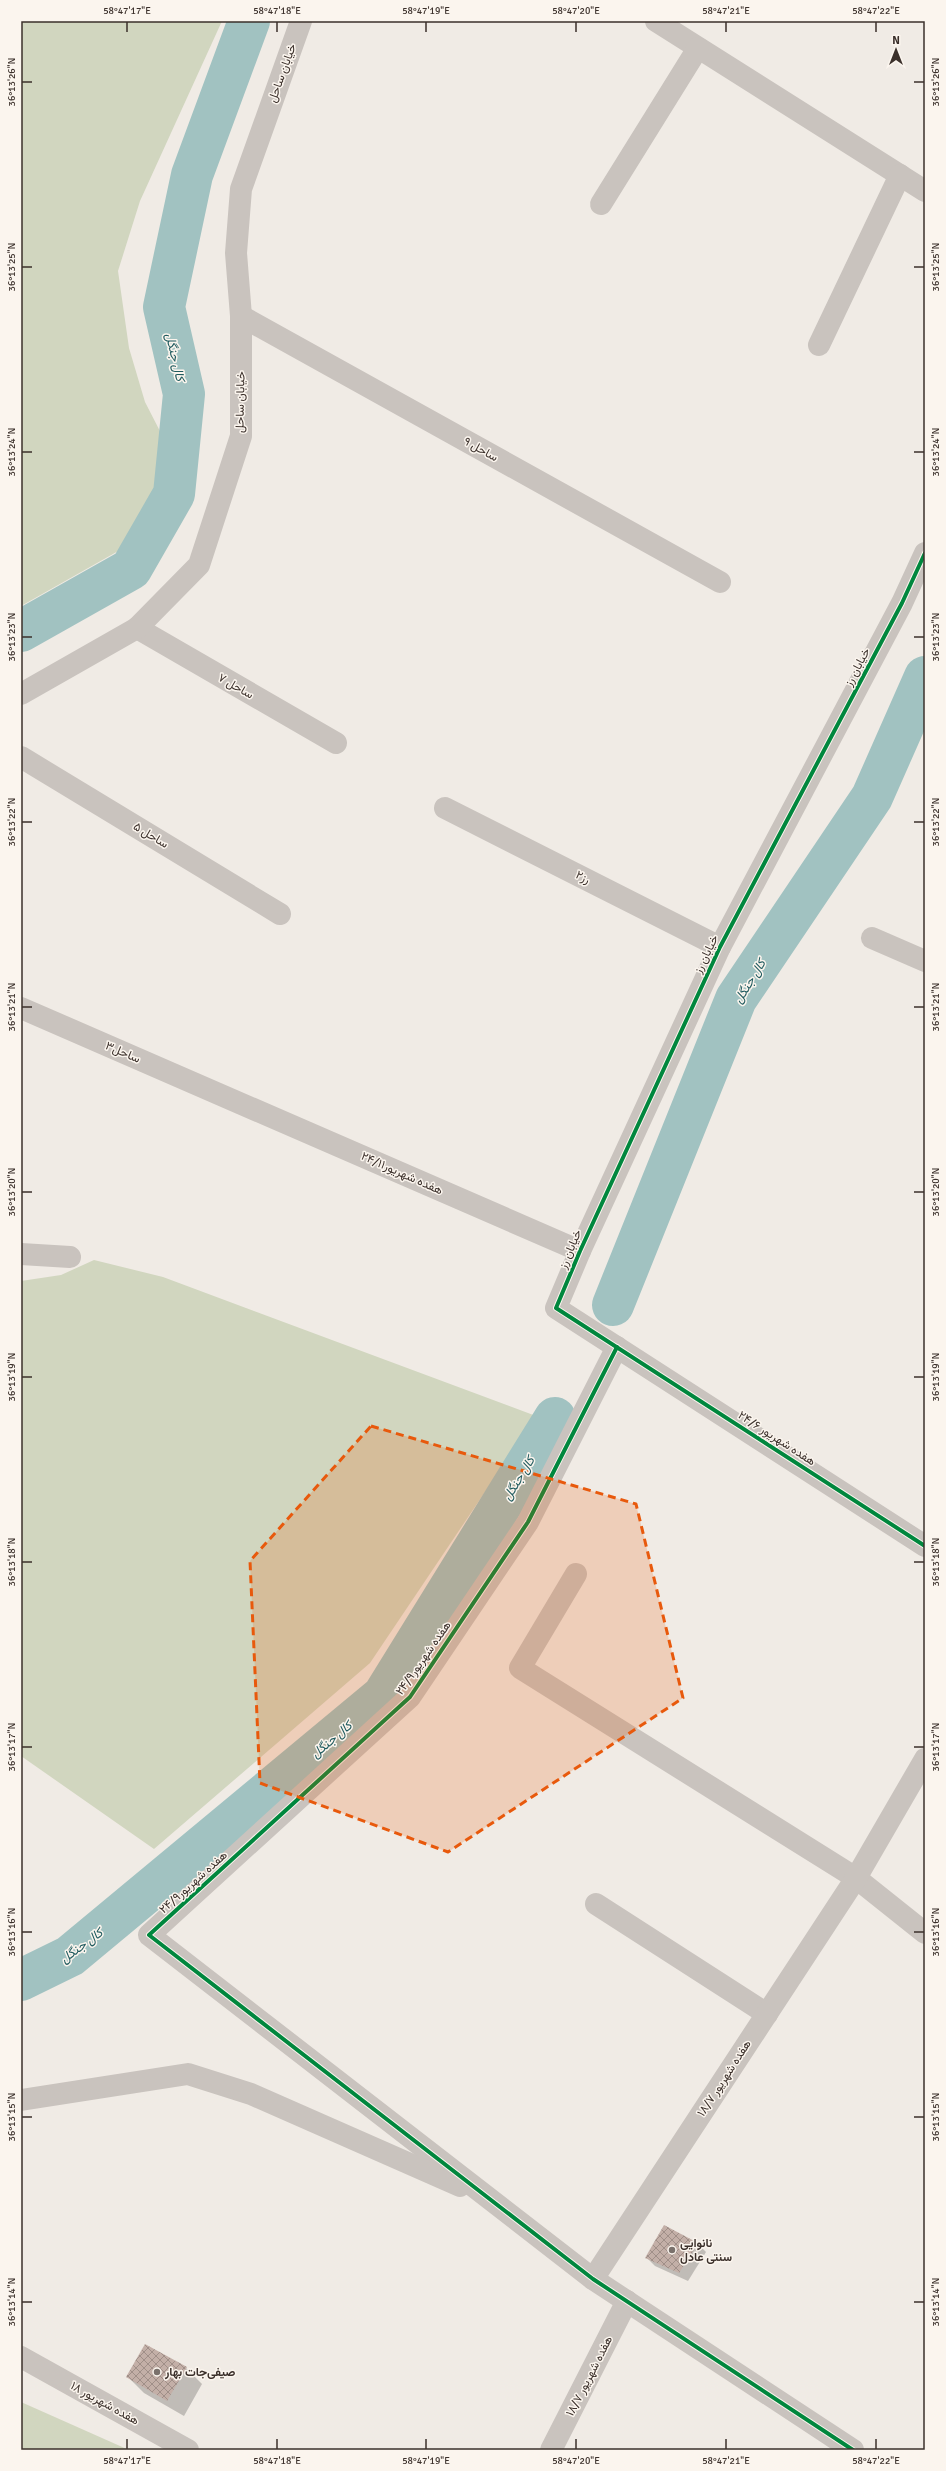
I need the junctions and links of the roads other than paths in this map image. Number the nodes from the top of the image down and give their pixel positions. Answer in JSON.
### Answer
{"nodes":[{"id":1,"x":301,"y":21,"type":"edge"},
{"id":2,"x":656,"y":21,"type":"edge"},
{"id":3,"x":698,"y":48,"type":"junction"},
{"id":4,"x":900,"y":175,"type":"junction"},
{"id":5,"x":925,"y":191,"type":"edge"},
{"id":6,"x":601,"y":204,"type":"dead end"},
{"id":7,"x":241,"y":316,"type":"junction"},
{"id":8,"x":819,"y":345,"type":"dead end"},
{"id":9,"x":925,"y":553,"type":"edge"},
{"id":10,"x":720,"y":582,"type":"dead end"},
{"id":11,"x":137,"y":628,"type":"junction"},
{"id":12,"x":21,"y":694,"type":"edge"},
{"id":13,"x":336,"y":743,"type":"dead end"},
{"id":14,"x":21,"y":757,"type":"edge"},
{"id":15,"x":445,"y":808,"type":"dead end"},
{"id":16,"x":280,"y":914,"type":"dead end"},
{"id":17,"x":872,"y":938,"type":"dead end"},
{"id":18,"x":720,"y":947,"type":"junction"},
{"id":19,"x":925,"y":961,"type":"edge"},
{"id":20,"x":21,"y":1008,"type":"edge"},
{"id":21,"x":225,"y":1096,"type":"joint"},
{"id":22,"x":580,"y":1251,"type":"junction"},
{"id":23,"x":21,"y":1254,"type":"edge"},
{"id":24,"x":70,"y":1257,"type":"dead end"},
{"id":25,"x":617,"y":1347,"type":"junction"},
{"id":26,"x":925,"y":1546,"type":"edge"},
{"id":27,"x":576,"y":1574,"type":"dead end"},
{"id":28,"x":925,"y":1759,"type":"edge"},
{"id":29,"x":856,"y":1878,"type":"junction"},
{"id":30,"x":596,"y":1904,"type":"dead end"},
{"id":31,"x":925,"y":1933,"type":"edge"},
{"id":32,"x":767,"y":2014,"type":"junction"},
{"id":33,"x":21,"y":2100,"type":"edge"},
{"id":34,"x":491,"y":2199,"type":"junction"},
{"id":35,"x":593,"y":2279,"type":"junction"},
{"id":36,"x":627,"y":2301,"type":"junction"},
{"id":37,"x":21,"y":2357,"type":"edge"},
{"id":38,"x":188,"y":2450,"type":"edge"},
{"id":39,"x":551,"y":2450,"type":"edge"},
{"id":40,"x":853,"y":2450,"type":"edge"}],
"edges":[{"from":1,"to":7,"type":"street","name":"خیابان ساحل"},
{"from":2,"to":3,"type":"street"},
{"from":3,"to":4,"type":"street"},
{"from":3,"to":6,"type":"street"},
{"from":4,"to":5,"type":"street"},
{"from":4,"to":8,"type":"street"},
{"from":7,"to":10,"type":"street","name":"ساحل ۹"},
{"from":7,"to":11,"type":"street","name":"خیابان ساحل"},
{"from":9,"to":18,"type":"street","name":"خیابان رز"},
{"from":11,"to":12,"type":"street","name":"خیابان ساحل"},
{"from":11,"to":13,"type":"street","name":"ساحل ۷"},
{"from":14,"to":16,"type":"street","name":"ساحل ۵"},
{"from":15,"to":18,"type":"street","name":"رز۲"},
{"from":17,"to":19,"type":"street"},
{"from":18,"to":22,"type":"street","name":"خیابان رز"},
{"from":20,"to":21,"type":"street","name":"ساحل۳"},
{"from":21,"to":22,"type":"street","name":"هفده شهریور۲۴/۱۱"},
{"from":22,"to":25,"type":"street","name":"خیابان رز"},
{"from":23,"to":24,"type":"street"},
{"from":25,"to":26,"type":"street","name":"هفده شهریور ۲۴/۶"},
{"from":25,"to":34,"type":"street","name":"هفده شهریور۲۴/۹"},
{"from":27,"to":29,"type":"street"},
{"from":28,"to":29,"type":"street","name":"هفده شهریور ۱۸/۷"},
{"from":29,"to":31,"type":"street"},
{"from":29,"to":32,"type":"street","name":"هفده شهریور ۱۸/۷"},
{"from":30,"to":32,"type":"street"},
{"from":32,"to":35,"type":"street","name":"هفده شهریور ۱۸/۷"},
{"from":33,"to":34,"type":"street"},
{"from":34,"to":35,"type":"street"},
{"from":35,"to":36,"type":"street"},
{"from":36,"to":39,"type":"street","name":"هفده شهریور ۱۸/۷"},
{"from":36,"to":40,"type":"street"},
{"from":37,"to":38,"type":"street","name":"هفده شهریور ۱۸"}]}
